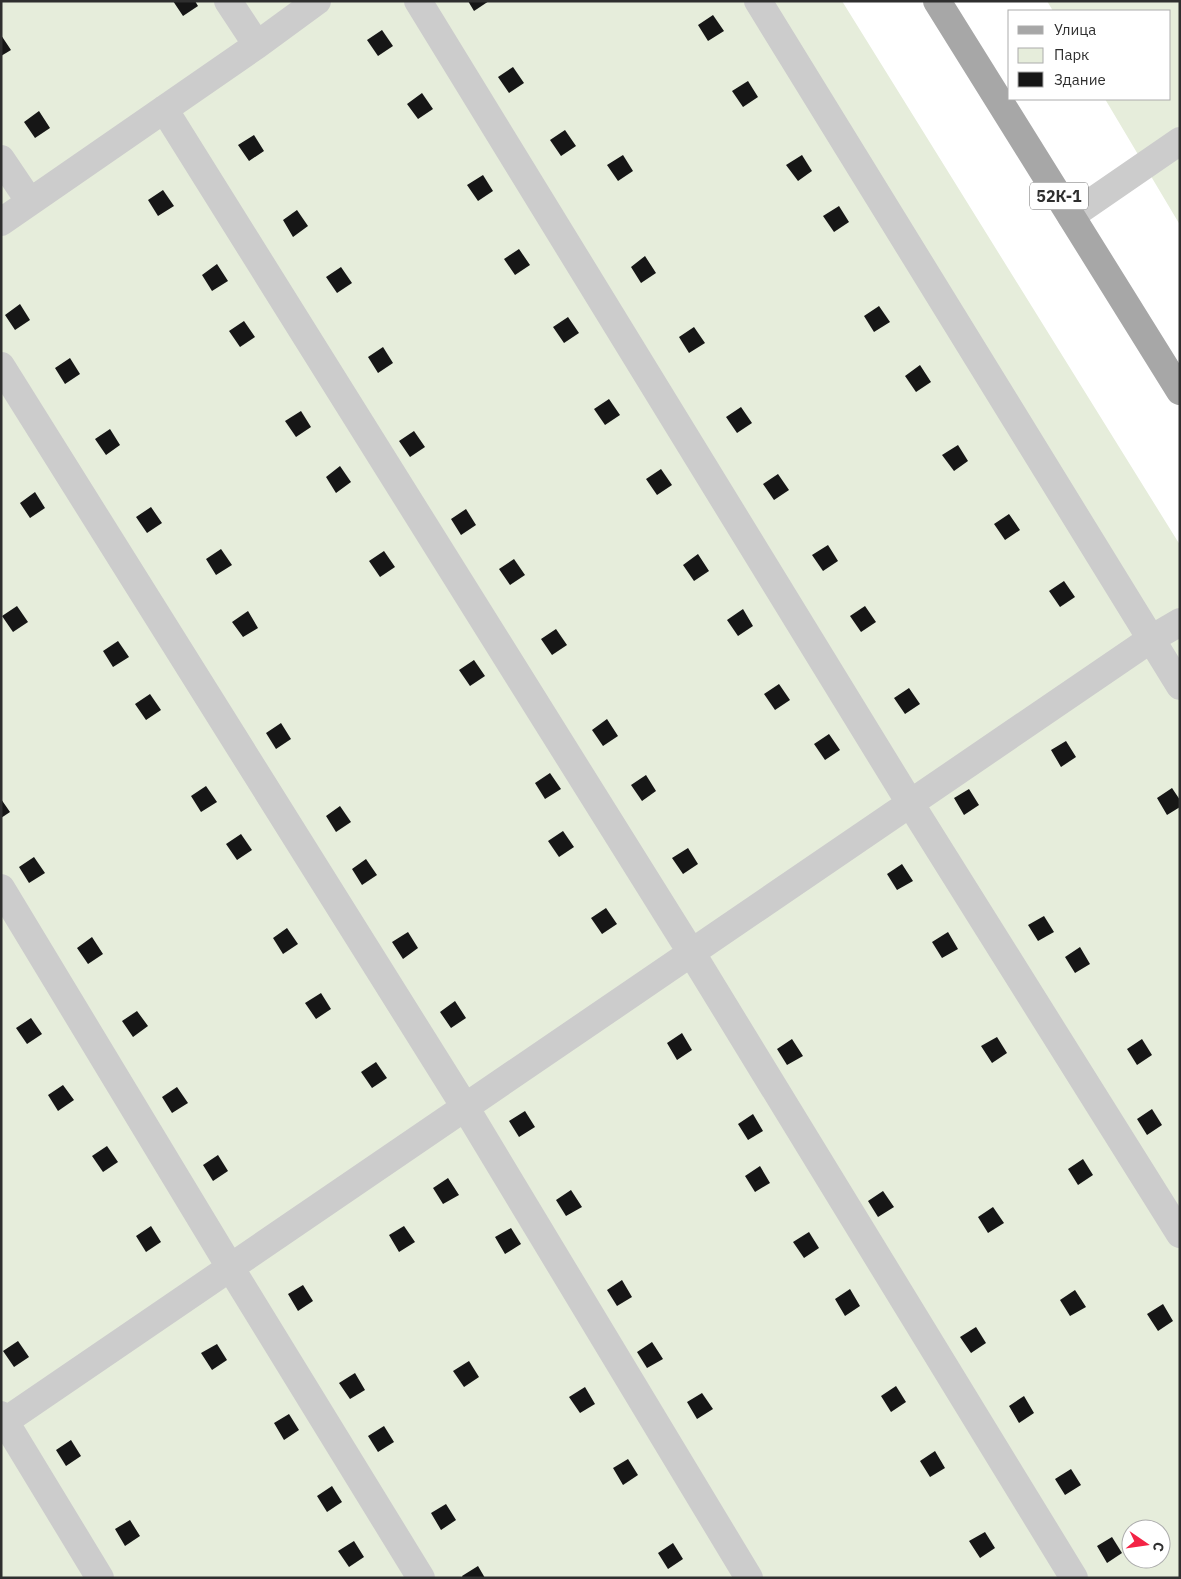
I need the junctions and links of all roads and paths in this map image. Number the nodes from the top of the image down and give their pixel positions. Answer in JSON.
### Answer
{"nodes":[{"id":1,"x":228,"y":1,"type":"edge"},
{"id":2,"x":317,"y":1,"type":"edge"},
{"id":3,"x":418,"y":1,"type":"edge"},
{"id":4,"x":758,"y":1,"type":"edge"},
{"id":5,"x":937,"y":1,"type":"edge"},
{"id":6,"x":257,"y":45,"type":"junction"},
{"id":7,"x":164,"y":109,"type":"junction"},
{"id":8,"x":1180,"y":141,"type":"edge"},
{"id":9,"x":1,"y":159,"type":"edge"},
{"id":10,"x":30,"y":202,"type":"junction"},
{"id":11,"x":1071,"y":216,"type":"junction"},
{"id":12,"x":1,"y":222,"type":"edge"},
{"id":13,"x":1,"y":366,"type":"edge"},
{"id":14,"x":1180,"y":391,"type":"edge"},
{"id":15,"x":1180,"y":622,"type":"edge"},
{"id":16,"x":1151,"y":639,"type":"junction"},
{"id":17,"x":1180,"y":686,"type":"edge"},
{"id":18,"x":910,"y":803,"type":"junction"},
{"id":19,"x":1,"y":888,"type":"edge"},
{"id":20,"x":691,"y":952,"type":"junction"},
{"id":21,"x":465,"y":1107,"type":"junction"},
{"id":22,"x":1180,"y":1234,"type":"edge"},
{"id":23,"x":230,"y":1267,"type":"junction"},
{"id":24,"x":2,"y":1420,"type":"edge"},
{"id":25,"x":100,"y":1578,"type":"edge"},
{"id":26,"x":421,"y":1578,"type":"edge"},
{"id":27,"x":748,"y":1578,"type":"edge"},
{"id":28,"x":1074,"y":1578,"type":"edge"}],
"edges":[{"from":1,"to":6,"type":"lane"},
{"from":2,"to":6,"type":"lane"},
{"from":3,"to":18,"type":"lane"},
{"from":4,"to":16,"type":"lane"},
{"from":5,"to":11,"type":"main road","number":"52К-1"},
{"from":6,"to":7,"type":"lane"},
{"from":7,"to":10,"type":"lane"},
{"from":7,"to":20,"type":"lane"},
{"from":8,"to":11,"type":"lane"},
{"from":9,"to":10,"type":"lane"},
{"from":10,"to":12,"type":"lane"},
{"from":11,"to":14,"type":"main road","number":"52К-1"},
{"from":13,"to":21,"type":"lane"},
{"from":15,"to":16,"type":"lane"},
{"from":16,"to":17,"type":"lane"},
{"from":16,"to":18,"type":"lane"},
{"from":18,"to":20,"type":"lane"},
{"from":18,"to":22,"type":"lane"},
{"from":19,"to":23,"type":"lane"},
{"from":20,"to":21,"type":"lane"},
{"from":20,"to":28,"type":"lane"},
{"from":21,"to":23,"type":"lane"},
{"from":21,"to":27,"type":"lane"},
{"from":23,"to":24,"type":"lane"},
{"from":23,"to":26,"type":"lane"},
{"from":24,"to":25,"type":"lane"}]}
